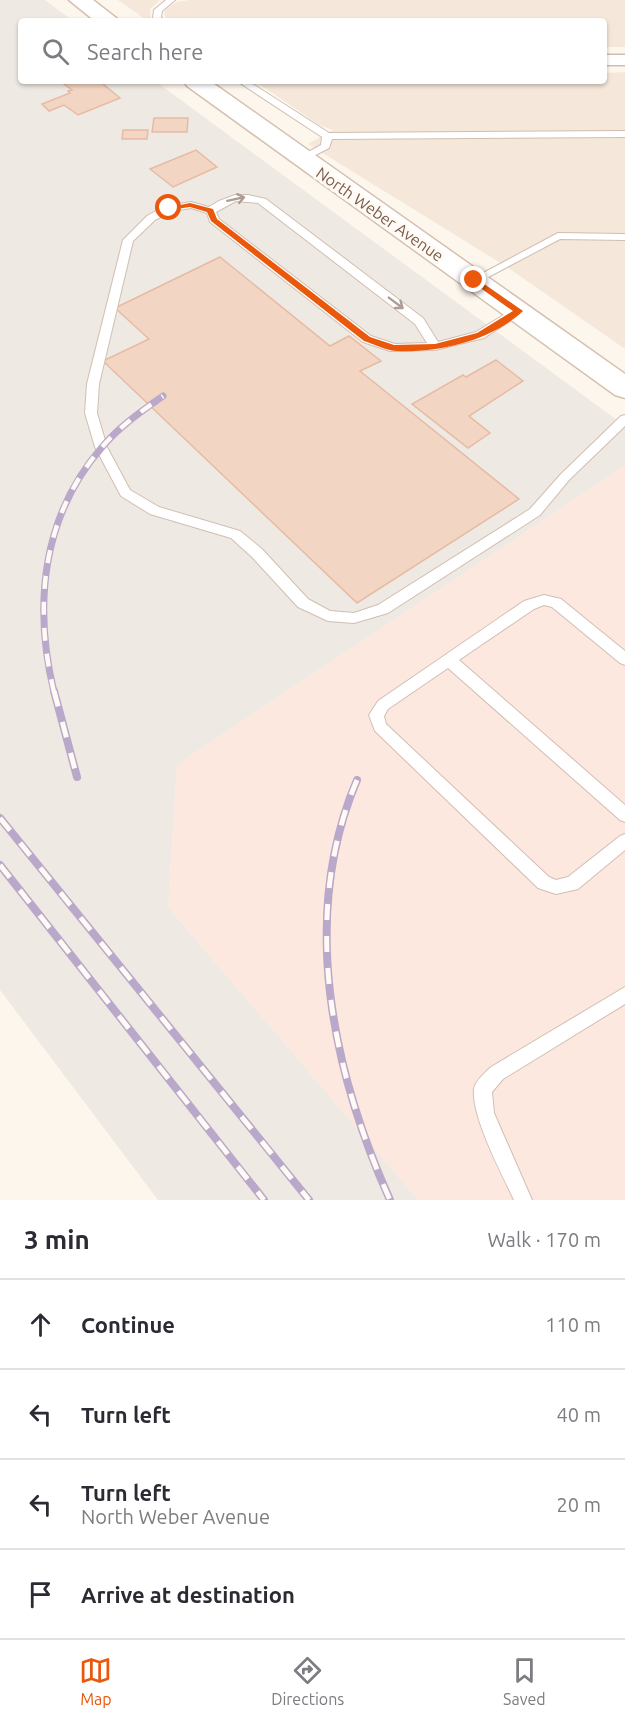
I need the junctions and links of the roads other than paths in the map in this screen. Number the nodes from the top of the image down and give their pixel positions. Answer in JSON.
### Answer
{"nodes":[{"id":1,"x":79,"y":0,"type":"edge"},
{"id":2,"x":171,"y":0,"type":"edge"},
{"id":3,"x":105,"y":18,"type":"edge"},
{"id":4,"x":157,"y":18,"type":"edge"},
{"id":5,"x":607,"y":60,"type":"edge"},
{"id":6,"x":625,"y":60,"type":"edge"},
{"id":7,"x":201,"y":84,"type":"edge"},
{"id":8,"x":247,"y":84,"type":"edge"},
{"id":9,"x":625,"y":134,"type":"edge"},
{"id":10,"x":327,"y":136,"type":"junction"},
{"id":11,"x":302,"y":159,"type":"junction"},
{"id":12,"x":211,"y":211,"type":"junction"},
{"id":13,"x":625,"y":237,"type":"edge"},
{"id":14,"x":474,"y":280,"type":"junction"},
{"id":15,"x":519,"y":311,"type":"junction"},
{"id":16,"x":435,"y":346,"type":"junction"},
{"id":17,"x":625,"y":387,"type":"edge"},
{"id":18,"x":625,"y":419,"type":"edge"},
{"id":19,"x":625,"y":659,"type":"edge"},
{"id":20,"x":449,"y":660,"type":"junction"},
{"id":21,"x":625,"y":815,"type":"edge"},
{"id":22,"x":625,"y":841,"type":"edge"},
{"id":23,"x":625,"y":995,"type":"edge"},
{"id":24,"x":523,"y":1200,"type":"edge"}],
"edges":[{"from":1,"to":3,"type":"main road"},
{"from":2,"to":4,"type":"lane"},
{"from":5,"to":6,"type":"street"},
{"from":7,"to":11,"type":"main road","name":"North Weber Avenue"},
{"from":8,"to":10,"type":"lane"},
{"from":9,"to":10,"type":"lane"},
{"from":10,"to":11,"type":"lane"},
{"from":11,"to":14,"type":"main road","name":"North Weber Avenue"},
{"from":12,"to":16,"type":"lane"},
{"from":12,"to":16,"type":"lane","one_way":true},
{"from":12,"to":18,"type":"lane"},
{"from":13,"to":14,"type":"lane"},
{"from":14,"to":15,"type":"main road","name":"North Weber Avenue"},
{"from":15,"to":16,"type":"lane"},
{"from":15,"to":17,"type":"main road","name":"North Weber Avenue"},
{"from":19,"to":20,"type":"lane"},
{"from":20,"to":21,"type":"lane"},
{"from":20,"to":22,"type":"lane"},
{"from":23,"to":24,"type":"lane"}]}
